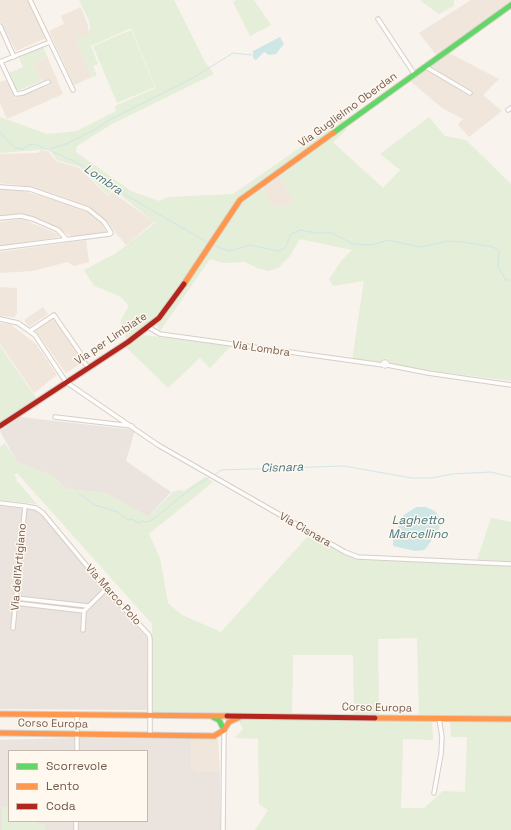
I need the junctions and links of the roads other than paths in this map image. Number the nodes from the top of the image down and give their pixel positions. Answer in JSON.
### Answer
{"nodes":[{"id":1,"x":30,"y":0,"type":"edge"},
{"id":2,"x":511,"y":5,"type":"edge"},
{"id":3,"x":378,"y":19,"type":"dead end"},
{"id":4,"x":0,"y":26,"type":"edge"},
{"id":5,"x":50,"y":42,"type":"junction"},
{"id":6,"x":14,"y":56,"type":"junction"},
{"id":7,"x":1,"y":62,"type":"edge"},
{"id":8,"x":426,"y":67,"type":"junction"},
{"id":9,"x":415,"y":74,"type":"junction"},
{"id":10,"x":48,"y":82,"type":"dead end"},
{"id":11,"x":73,"y":90,"type":"dead end"},
{"id":12,"x":470,"y":93,"type":"dead end"},
{"id":13,"x":0,"y":186,"type":"edge"},
{"id":14,"x":0,"y":218,"type":"edge"},
{"id":15,"x":66,"y":239,"type":"junction"},
{"id":16,"x":209,"y":244,"type":"joint"},
{"id":17,"x":0,"y":248,"type":"edge"},
{"id":18,"x":0,"y":319,"type":"edge"},
{"id":19,"x":148,"y":327,"type":"junction"},
{"id":20,"x":30,"y":331,"type":"junction"},
{"id":21,"x":88,"y":367,"type":"junction"},
{"id":22,"x":66,"y":382,"type":"junction"},
{"id":23,"x":511,"y":385,"type":"edge"},
{"id":24,"x":55,"y":417,"type":"dead end"},
{"id":25,"x":0,"y":426,"type":"edge"},
{"id":26,"x":132,"y":426,"type":"junction"},
{"id":27,"x":0,"y":503,"type":"edge"},
{"id":28,"x":25,"y":506,"type":"junction"},
{"id":29,"x":511,"y":564,"type":"edge"},
{"id":30,"x":106,"y":589,"type":"junction"},
{"id":31,"x":16,"y":598,"type":"junction"},
{"id":32,"x":15,"y":603,"type":"junction"},
{"id":33,"x":88,"y":606,"type":"junction"},
{"id":34,"x":84,"y":610,"type":"junction"},
{"id":35,"x":13,"y":628,"type":"dead end"},
{"id":36,"x":83,"y":630,"type":"dead end"},
{"id":37,"x":0,"y":714,"type":"edge"},
{"id":38,"x":77,"y":715,"type":"junction"},
{"id":39,"x":150,"y":715,"type":"junction"},
{"id":40,"x":209,"y":715,"type":"junction"},
{"id":41,"x":243,"y":716,"type":"junction"},
{"id":42,"x":440,"y":718,"type":"junction"},
{"id":43,"x":511,"y":719,"type":"edge"},
{"id":44,"x":224,"y":730,"type":"junction"},
{"id":45,"x":0,"y":733,"type":"edge"},
{"id":46,"x":77,"y":734,"type":"junction"},
{"id":47,"x":150,"y":734,"type":"junction"},
{"id":48,"x":77,"y":750,"type":"edge"},
{"id":49,"x":434,"y":793,"type":"dead end"},
{"id":50,"x":223,"y":830,"type":"edge"}],
"edges":[{"from":1,"to":5,"type":"street"},
{"from":2,"to":8,"type":"street","name":"Via Guglielmo Oberdan"},
{"from":3,"to":9,"type":"street"},
{"from":4,"to":6,"type":"street"},
{"from":5,"to":6,"type":"street"},
{"from":5,"to":11,"type":"street"},
{"from":6,"to":7,"type":"street"},
{"from":7,"to":10,"type":"street"},
{"from":8,"to":9,"type":"street","name":"Via Guglielmo Oberdan"},
{"from":8,"to":12,"type":"street"},
{"from":9,"to":16,"type":"street","name":"Via Guglielmo Oberdan"},
{"from":13,"to":15,"type":"street"},
{"from":14,"to":15,"type":"street"},
{"from":15,"to":17,"type":"street"},
{"from":16,"to":19,"type":"street","name":"Via per Limbiate"},
{"from":18,"to":20,"type":"street"},
{"from":19,"to":21,"type":"street","name":"Via per Limbiate"},
{"from":19,"to":23,"type":"street","name":"Via Lombra"},
{"from":20,"to":21,"type":"street"},
{"from":20,"to":22,"type":"street"},
{"from":21,"to":22,"type":"street","name":"Via per Limbiate"},
{"from":22,"to":25,"type":"street","name":"Via per Limbiate"},
{"from":22,"to":26,"type":"street","name":"Via Cisnara"},
{"from":24,"to":26,"type":"street"},
{"from":26,"to":29,"type":"street","name":"Via Cisnara"},
{"from":27,"to":28,"type":"street","name":"Via Marco Polo"},
{"from":28,"to":30,"type":"street","name":"Via Marco Polo"},
{"from":28,"to":31,"type":"street","name":"Via dell'Artigiano"},
{"from":30,"to":33,"type":"street"},
{"from":30,"to":39,"type":"street","name":"Via Marco Polo"},
{"from":31,"to":32,"type":"street","name":"Via dell'Artigiano"},
{"from":31,"to":33,"type":"street"},
{"from":32,"to":34,"type":"street"},
{"from":32,"to":35,"type":"street","name":"Via dell'Artigiano"},
{"from":33,"to":34,"type":"street"},
{"from":34,"to":36,"type":"street"},
{"from":37,"to":38,"type":"street","name":"Corso Europa"},
{"from":38,"to":39,"type":"street","name":"Corso Europa"},
{"from":38,"to":46,"type":"street"},
{"from":39,"to":40,"type":"street","name":"Corso Europa"},
{"from":39,"to":47,"type":"street","name":"Via Marco Polo"},
{"from":40,"to":41,"type":"street","name":"Corso Europa"},
{"from":40,"to":44,"type":"street"},
{"from":41,"to":42,"type":"street","name":"Corso Europa"},
{"from":41,"to":44,"type":"street","name":"Corso Europa"},
{"from":42,"to":43,"type":"street","name":"Corso Europa"},
{"from":42,"to":49,"type":"street"},
{"from":44,"to":47,"type":"street","name":"Corso Europa"},
{"from":44,"to":50,"type":"street"},
{"from":45,"to":46,"type":"street","name":"Corso Europa"},
{"from":46,"to":47,"type":"street","name":"Corso Europa"},
{"from":46,"to":48,"type":"street"}]}
